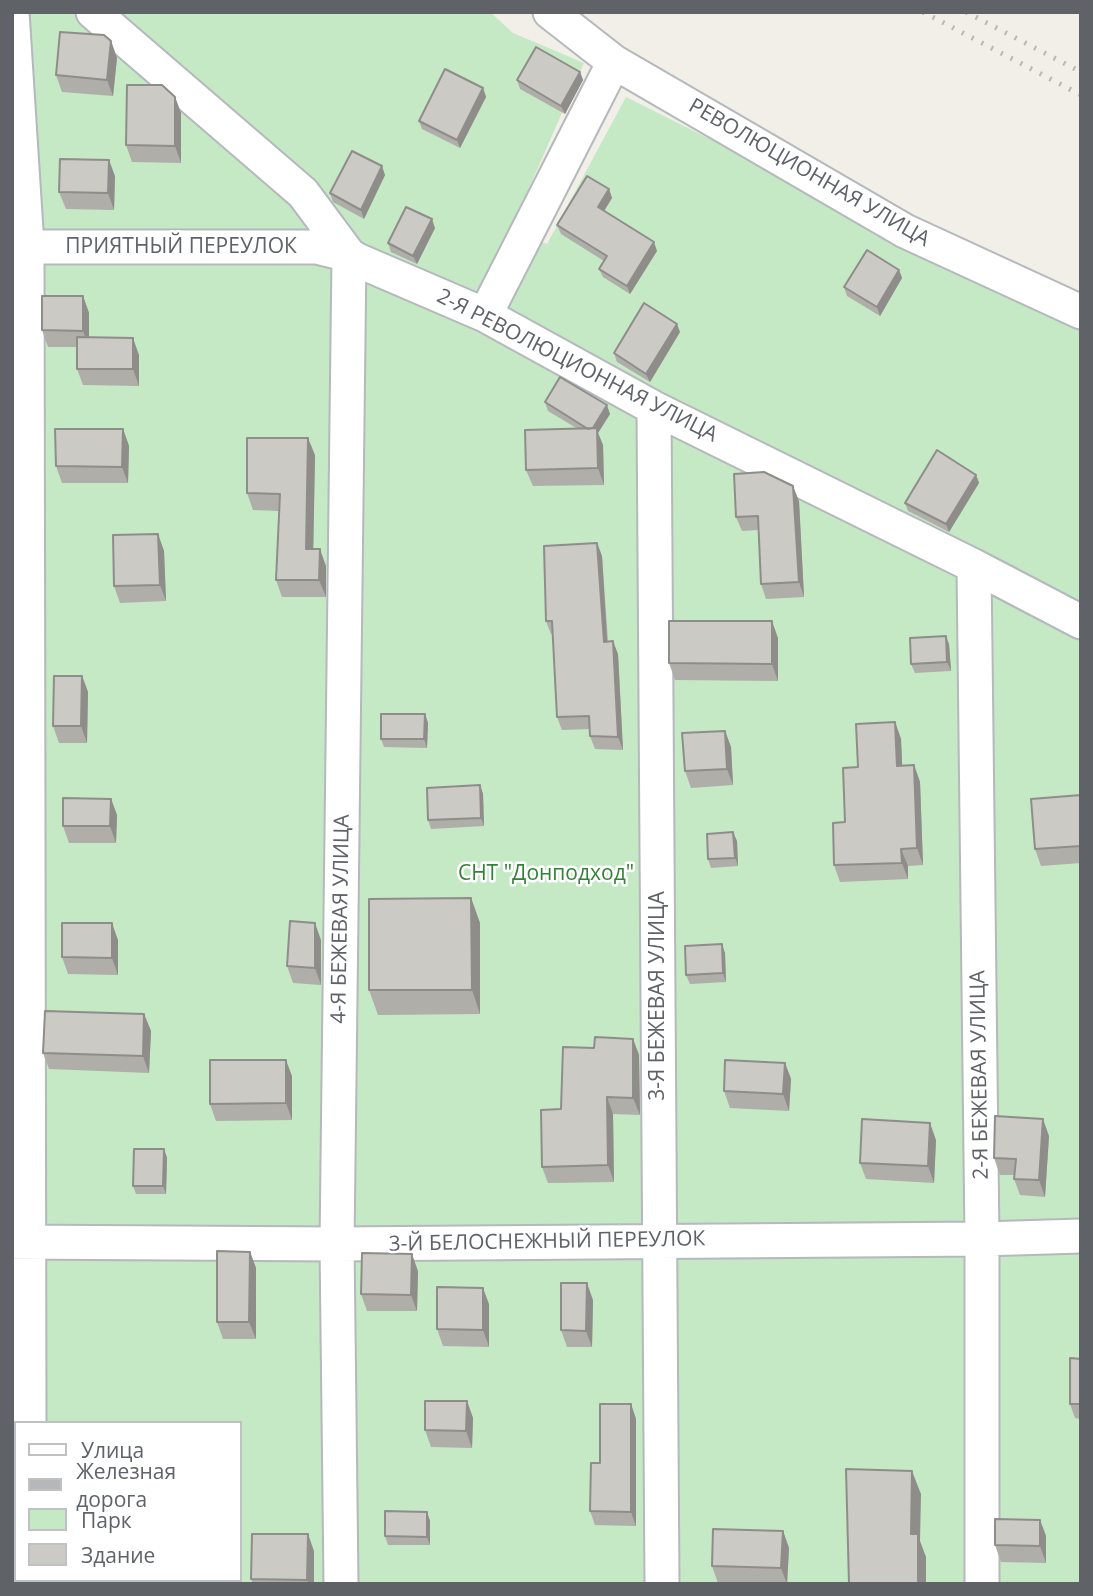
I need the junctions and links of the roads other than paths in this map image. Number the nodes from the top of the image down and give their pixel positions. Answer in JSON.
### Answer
{"nodes":[{"id":1,"x":12,"y":12,"type":"edge"},
{"id":2,"x":93,"y":12,"type":"edge"},
{"id":3,"x":550,"y":12,"type":"edge"},
{"id":4,"x":614,"y":62,"type":"junction"},
{"id":5,"x":19,"y":246,"type":"edge"},
{"id":6,"x":349,"y":255,"type":"junction"},
{"id":7,"x":1081,"y":312,"type":"edge"},
{"id":8,"x":485,"y":315,"type":"junction"},
{"id":9,"x":654,"y":408,"type":"junction"},
{"id":10,"x":974,"y":566,"type":"junction"},
{"id":11,"x":1081,"y":622,"type":"edge"},
{"id":12,"x":1081,"y":1236,"type":"edge"},
{"id":13,"x":982,"y":1239,"type":"junction"},
{"id":14,"x":660,"y":1240,"type":"junction"},
{"id":15,"x":20,"y":1242,"type":"edge"},
{"id":16,"x":337,"y":1244,"type":"junction"},
{"id":17,"x":29,"y":1421,"type":"edge"},
{"id":18,"x":341,"y":1584,"type":"edge"},
{"id":19,"x":662,"y":1584,"type":"edge"},
{"id":20,"x":982,"y":1584,"type":"edge"}],
"edges":[{"from":1,"to":5,"type":"street"},
{"from":2,"to":6,"type":"street","name":"2-Я РЕВОЛЮЦИОННАЯ УЛИЦА"},
{"from":3,"to":4,"type":"street","name":"РЕВОЛЮЦИОННАЯ УЛИЦА"},
{"from":4,"to":7,"type":"street","name":"РЕВОЛЮЦИОННАЯ УЛИЦА"},
{"from":4,"to":8,"type":"street"},
{"from":5,"to":6,"type":"street","name":"ПРИЯТНЫЙ ПЕРЕУЛОК"},
{"from":5,"to":15,"type":"street"},
{"from":6,"to":8,"type":"street","name":"2-Я РЕВОЛЮЦИОННАЯ УЛИЦА"},
{"from":6,"to":16,"type":"street","name":"4-Я БЕЖЕВАЯ УЛИЦА"},
{"from":8,"to":9,"type":"street","name":"2-Я РЕВОЛЮЦИОННАЯ УЛИЦА"},
{"from":9,"to":10,"type":"street","name":"2-Я РЕВОЛЮЦИОННАЯ УЛИЦА"},
{"from":9,"to":14,"type":"street","name":"3-Я БЕЖЕВАЯ УЛИЦА"},
{"from":10,"to":11,"type":"street","name":"2-Я РЕВОЛЮЦИОННАЯ УЛИЦА"},
{"from":10,"to":13,"type":"street","name":"2-Я БЕЖЕВАЯ УЛИЦА"},
{"from":12,"to":13,"type":"street","name":"3-Й БЕЛОСНЕЖНЫЙ ПЕРЕУЛОК"},
{"from":13,"to":14,"type":"street","name":"3-Й БЕЛОСНЕЖНЫЙ ПЕРЕУЛОК"},
{"from":13,"to":20,"type":"street","name":"2-Я БЕЖЕВАЯ УЛИЦА"},
{"from":14,"to":16,"type":"street","name":"3-Й БЕЛОСНЕЖНЫЙ ПЕРЕУЛОК"},
{"from":14,"to":19,"type":"street","name":"3-Я БЕЖЕВАЯ УЛИЦА"},
{"from":15,"to":16,"type":"street","name":"3-Й БЕЛОСНЕЖНЫЙ ПЕРЕУЛОК"},
{"from":15,"to":17,"type":"street"},
{"from":16,"to":18,"type":"street","name":"4-Я БЕЖЕВАЯ УЛИЦА"}]}
